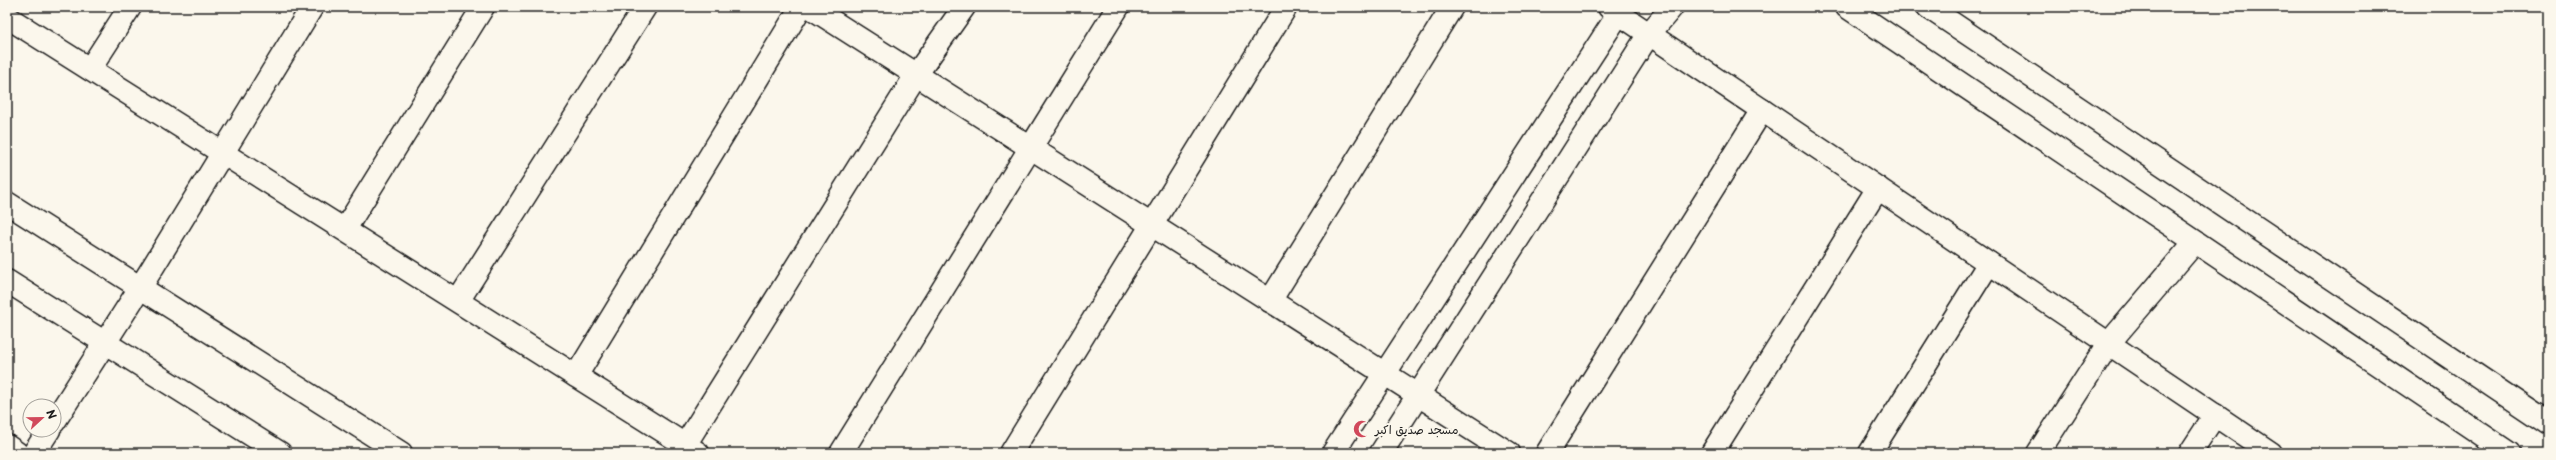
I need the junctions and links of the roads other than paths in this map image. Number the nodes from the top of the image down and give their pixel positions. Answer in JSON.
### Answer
{"nodes":[{"id":1,"x":130,"y":7,"type":"edge"},
{"id":2,"x":312,"y":7,"type":"edge"},
{"id":3,"x":483,"y":7,"type":"edge"},
{"id":4,"x":645,"y":7,"type":"edge"},
{"id":5,"x":801,"y":7,"type":"edge"},
{"id":6,"x":810,"y":7,"type":"edge"},
{"id":7,"x":964,"y":7,"type":"edge"},
{"id":8,"x":1118,"y":7,"type":"edge"},
{"id":9,"x":1286,"y":7,"type":"edge"},
{"id":10,"x":1452,"y":7,"type":"edge"},
{"id":11,"x":1672,"y":7,"type":"edge"},
{"id":12,"x":1847,"y":7,"type":"edge"},
{"id":13,"x":1928,"y":7,"type":"edge"},
{"id":14,"x":1617,"y":9,"type":"edge"},
{"id":15,"x":7,"y":17,"type":"edge"},
{"id":16,"x":1649,"y":34,"type":"junction"},
{"id":17,"x":90,"y":69,"type":"junction"},
{"id":18,"x":916,"y":75,"type":"junction"},
{"id":19,"x":1762,"y":110,"type":"junction"},
{"id":20,"x":1030,"y":148,"type":"junction"},
{"id":21,"x":223,"y":152,"type":"junction"},
{"id":22,"x":1878,"y":188,"type":"junction"},
{"id":23,"x":7,"y":203,"type":"edge"},
{"id":24,"x":1152,"y":225,"type":"junction"},
{"id":25,"x":345,"y":229,"type":"junction"},
{"id":26,"x":2195,"y":242,"type":"junction"},
{"id":27,"x":1989,"y":263,"type":"junction"},
{"id":28,"x":7,"y":281,"type":"edge"},
{"id":29,"x":140,"y":288,"type":"junction"},
{"id":30,"x":458,"y":300,"type":"junction"},
{"id":31,"x":1270,"y":301,"type":"junction"},
{"id":32,"x":105,"y":343,"type":"junction"},
{"id":33,"x":2109,"y":344,"type":"junction"},
{"id":34,"x":1386,"y":375,"type":"junction"},
{"id":35,"x":576,"y":376,"type":"junction"},
{"id":36,"x":1418,"y":395,"type":"junction"},
{"id":37,"x":62,"y":410,"type":"edge"},
{"id":38,"x":2215,"y":415,"type":"junction"},
{"id":39,"x":2549,"y":424,"type":"edge"},
{"id":40,"x":44,"y":438,"type":"edge"},
{"id":41,"x":7,"y":446,"type":"edge"},
{"id":42,"x":688,"y":450,"type":"edge"},
{"id":43,"x":17,"y":453,"type":"edge"},
{"id":44,"x":34,"y":453,"type":"edge"},
{"id":45,"x":280,"y":453,"type":"edge"},
{"id":46,"x":401,"y":453,"type":"edge"},
{"id":47,"x":841,"y":453,"type":"edge"},
{"id":48,"x":1011,"y":453,"type":"edge"},
{"id":49,"x":1333,"y":453,"type":"edge"},
{"id":50,"x":1381,"y":453,"type":"edge"},
{"id":51,"x":1509,"y":453,"type":"edge"},
{"id":52,"x":1547,"y":453,"type":"edge"},
{"id":53,"x":1712,"y":453,"type":"edge"},
{"id":54,"x":1870,"y":453,"type":"edge"},
{"id":55,"x":2038,"y":453,"type":"edge"},
{"id":56,"x":2190,"y":453,"type":"edge"},
{"id":57,"x":2271,"y":453,"type":"edge"},
{"id":58,"x":2509,"y":453,"type":"edge"}],
"edges":[{"from":1,"to":17,"type":"street"},
{"from":2,"to":21,"type":"street"},
{"from":3,"to":25,"type":"street"},
{"from":4,"to":30,"type":"street"},
{"from":5,"to":35,"type":"street"},
{"from":6,"to":18,"type":"street"},
{"from":7,"to":18,"type":"street"},
{"from":8,"to":20,"type":"street"},
{"from":9,"to":24,"type":"street"},
{"from":10,"to":31,"type":"street"},
{"from":11,"to":16,"type":"street"},
{"from":12,"to":26,"type":"street"},
{"from":13,"to":39,"type":"street"},
{"from":14,"to":16,"type":"street"},
{"from":14,"to":34,"type":"street"},
{"from":15,"to":17,"type":"street"},
{"from":16,"to":19,"type":"street"},
{"from":16,"to":36,"type":"street"},
{"from":17,"to":21,"type":"street"},
{"from":18,"to":20,"type":"street"},
{"from":18,"to":42,"type":"street"},
{"from":19,"to":22,"type":"street"},
{"from":19,"to":52,"type":"street"},
{"from":20,"to":24,"type":"street"},
{"from":20,"to":47,"type":"street"},
{"from":21,"to":25,"type":"street"},
{"from":21,"to":29,"type":"street"},
{"from":22,"to":27,"type":"street"},
{"from":22,"to":53,"type":"street"},
{"from":23,"to":29,"type":"street"},
{"from":24,"to":31,"type":"street"},
{"from":24,"to":48,"type":"street"},
{"from":25,"to":30,"type":"street"},
{"from":26,"to":33,"type":"street"},
{"from":26,"to":58,"type":"street"},
{"from":27,"to":33,"type":"street"},
{"from":27,"to":54,"type":"street"},
{"from":28,"to":32,"type":"street"},
{"from":29,"to":32,"type":"street"},
{"from":29,"to":46,"type":"street"},
{"from":30,"to":35,"type":"street"},
{"from":31,"to":34,"type":"street"},
{"from":32,"to":37,"type":"street"},
{"from":32,"to":45,"type":"street"},
{"from":33,"to":38,"type":"street"},
{"from":33,"to":55,"type":"street"},
{"from":34,"to":36,"type":"street"},
{"from":34,"to":49,"type":"street"},
{"from":35,"to":42,"type":"street"},
{"from":36,"to":50,"type":"street"},
{"from":36,"to":51,"type":"street"},
{"from":38,"to":56,"type":"street"},
{"from":38,"to":57,"type":"street"},
{"from":40,"to":44,"type":"street"},
{"from":41,"to":43,"type":"street"}]}
